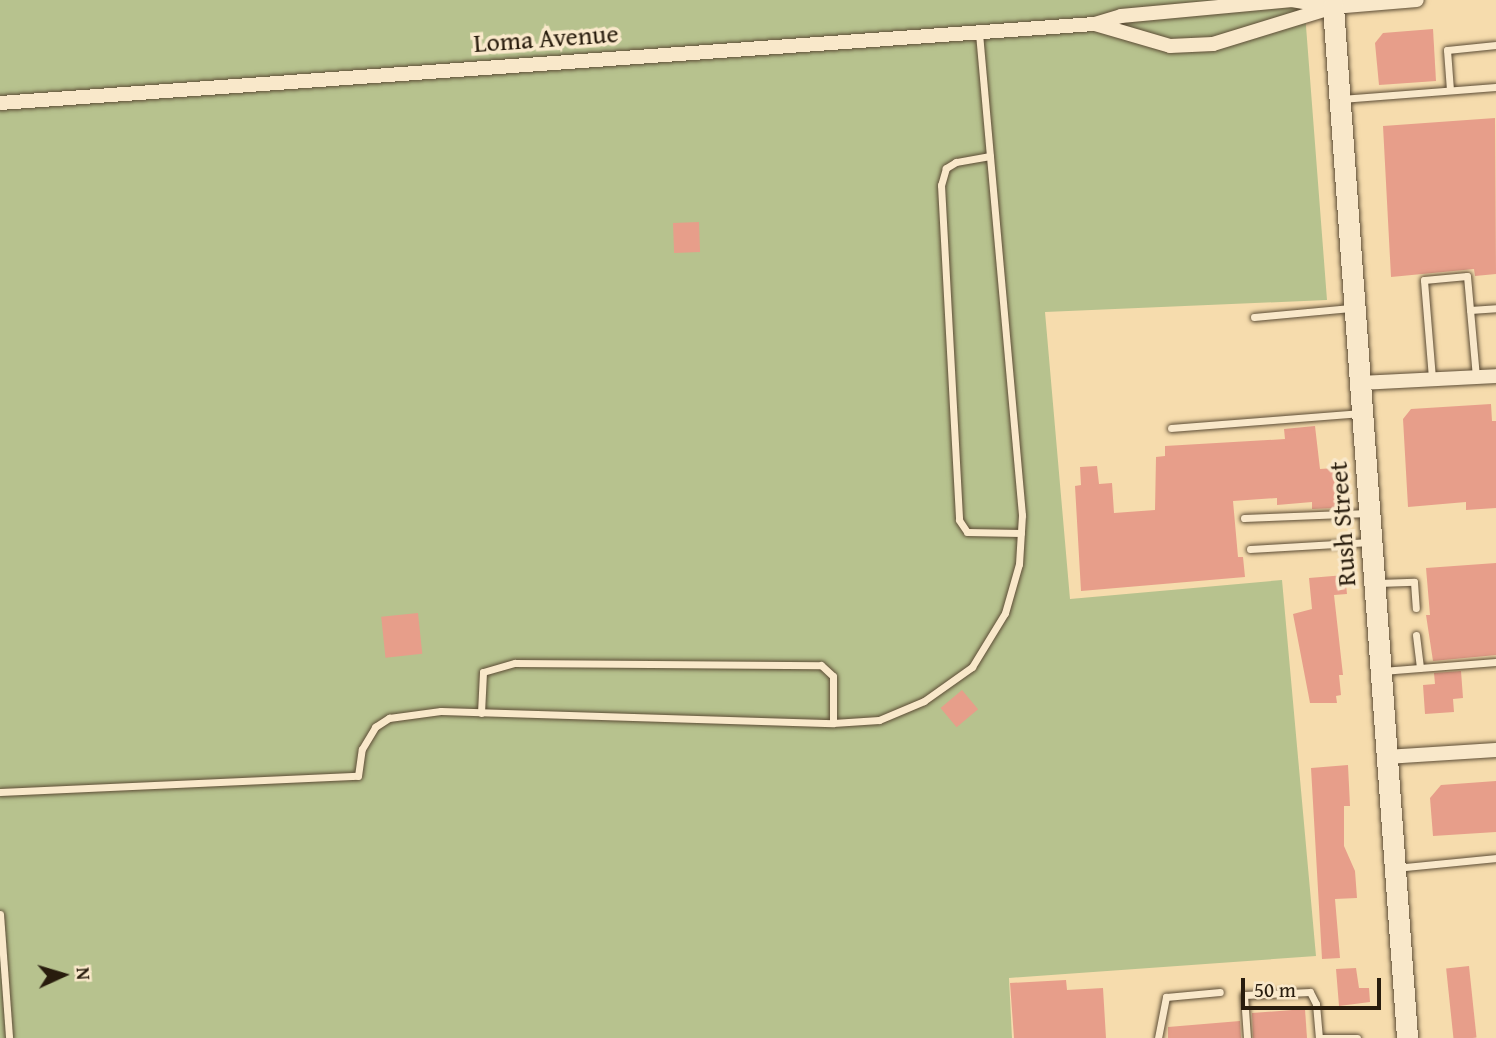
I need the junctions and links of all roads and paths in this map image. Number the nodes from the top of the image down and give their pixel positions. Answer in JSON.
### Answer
{"nodes":[{"id":1,"x":1418,"y":0,"type":"edge"},
{"id":2,"x":1333,"y":7,"type":"junction"},
{"id":3,"x":1096,"y":24,"type":"junction"},
{"id":4,"x":979,"y":31,"type":"junction"},
{"id":5,"x":1496,"y":45,"type":"edge"},
{"id":6,"x":1496,"y":87,"type":"edge"},
{"id":7,"x":1450,"y":90,"type":"junction"},
{"id":8,"x":1340,"y":99,"type":"junction"},
{"id":9,"x":0,"y":103,"type":"edge"},
{"id":10,"x":990,"y":156,"type":"junction"},
{"id":11,"x":1355,"y":308,"type":"junction"},
{"id":12,"x":1496,"y":308,"type":"edge"},
{"id":13,"x":1471,"y":310,"type":"junction"},
{"id":14,"x":1254,"y":317,"type":"dead end"},
{"id":15,"x":1496,"y":376,"type":"edge"},
{"id":16,"x":1432,"y":377,"type":"junction"},
{"id":17,"x":1476,"y":378,"type":"junction"},
{"id":18,"x":1360,"y":383,"type":"junction"},
{"id":19,"x":1362,"y":413,"type":"junction"},
{"id":20,"x":1171,"y":428,"type":"dead end"},
{"id":21,"x":1369,"y":513,"type":"junction"},
{"id":22,"x":1244,"y":518,"type":"dead end"},
{"id":23,"x":1021,"y":533,"type":"junction"},
{"id":24,"x":1371,"y":541,"type":"junction"},
{"id":25,"x":1250,"y":550,"type":"dead end"},
{"id":26,"x":1374,"y":584,"type":"junction"},
{"id":27,"x":1416,"y":608,"type":"dead end"},
{"id":28,"x":1416,"y":635,"type":"dead end"},
{"id":29,"x":1496,"y":662,"type":"edge"},
{"id":30,"x":1420,"y":668,"type":"junction"},
{"id":31,"x":1380,"y":671,"type":"junction"},
{"id":32,"x":481,"y":713,"type":"junction"},
{"id":33,"x":833,"y":723,"type":"junction"},
{"id":34,"x":1496,"y":750,"type":"edge"},
{"id":35,"x":1386,"y":757,"type":"junction"},
{"id":36,"x":0,"y":792,"type":"edge"},
{"id":37,"x":1496,"y":858,"type":"edge"},
{"id":38,"x":1395,"y":868,"type":"junction"},
{"id":39,"x":0,"y":914,"type":"edge"},
{"id":40,"x":1220,"y":992,"type":"dead end"},
{"id":41,"x":9,"y":1038,"type":"edge"},
{"id":42,"x":1158,"y":1038,"type":"edge"},
{"id":43,"x":1247,"y":1038,"type":"edge"},
{"id":44,"x":1320,"y":1038,"type":"edge"},
{"id":45,"x":1357,"y":1038,"type":"edge"},
{"id":46,"x":1407,"y":1038,"type":"edge"}],
"edges":[{"from":1,"to":2,"type":"street","name":"Loma Avenue"},
{"from":2,"to":3,"type":"street","name":"Loma Avenue"},
{"from":2,"to":3,"type":"street","name":"Loma Avenue"},
{"from":2,"to":8,"type":"street","name":"Rush Street"},
{"from":3,"to":4,"type":"street","name":"Loma Avenue"},
{"from":4,"to":9,"type":"street","name":"Loma Avenue"},
{"from":4,"to":10,"type":"lane"},
{"from":5,"to":7,"type":"lane"},
{"from":6,"to":7,"type":"lane"},
{"from":7,"to":8,"type":"lane"},
{"from":8,"to":11,"type":"street","name":"Rush Street"},
{"from":10,"to":23,"type":"lane"},
{"from":10,"to":23,"type":"lane"},
{"from":11,"to":14,"type":"lane"},
{"from":11,"to":18,"type":"street","name":"Rush Street"},
{"from":12,"to":13,"type":"lane"},
{"from":13,"to":16,"type":"lane"},
{"from":13,"to":17,"type":"lane"},
{"from":15,"to":17,"type":"street"},
{"from":16,"to":17,"type":"street"},
{"from":16,"to":18,"type":"street"},
{"from":18,"to":19,"type":"street","name":"Rush Street"},
{"from":19,"to":20,"type":"lane"},
{"from":19,"to":21,"type":"street","name":"Rush Street"},
{"from":21,"to":22,"type":"lane"},
{"from":21,"to":24,"type":"street","name":"Rush Street"},
{"from":23,"to":33,"type":"lane"},
{"from":24,"to":25,"type":"lane"},
{"from":24,"to":26,"type":"street","name":"Rush Street"},
{"from":26,"to":27,"type":"lane"},
{"from":26,"to":31,"type":"street","name":"Rush Street"},
{"from":28,"to":30,"type":"lane"},
{"from":29,"to":30,"type":"lane"},
{"from":30,"to":31,"type":"lane"},
{"from":31,"to":35,"type":"street","name":"Rush Street"},
{"from":32,"to":33,"type":"lane"},
{"from":32,"to":33,"type":"lane"},
{"from":32,"to":36,"type":"lane"},
{"from":34,"to":35,"type":"street"},
{"from":35,"to":38,"type":"street","name":"Rush Street"},
{"from":37,"to":38,"type":"lane"},
{"from":38,"to":46,"type":"street","name":"Rush Street"},
{"from":39,"to":41,"type":"lane"},
{"from":40,"to":42,"type":"lane"},
{"from":43,"to":44,"type":"lane"},
{"from":44,"to":45,"type":"lane"}]}
